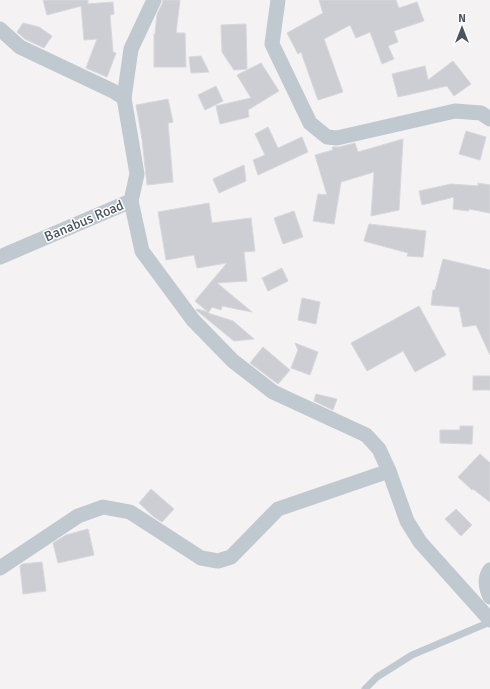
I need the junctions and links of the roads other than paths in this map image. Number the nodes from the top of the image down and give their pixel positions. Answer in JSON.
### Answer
{"nodes":[{"id":1,"x":154,"y":0,"type":"edge"},
{"id":2,"x":278,"y":0,"type":"edge"},
{"id":3,"x":0,"y":29,"type":"edge"},
{"id":4,"x":124,"y":98,"type":"junction"},
{"id":5,"x":490,"y":119,"type":"edge"},
{"id":6,"x":131,"y":201,"type":"junction"},
{"id":7,"x":0,"y":257,"type":"edge"},
{"id":8,"x":389,"y":471,"type":"junction"},
{"id":9,"x":0,"y":568,"type":"edge"},
{"id":10,"x":490,"y":570,"type":"edge"},
{"id":11,"x":490,"y":597,"type":"edge"},
{"id":12,"x":490,"y":621,"type":"edge"},
{"id":13,"x":364,"y":689,"type":"edge"}],
"edges":[{"from":1,"to":4,"type":"street","name":"Banabus Road"},
{"from":2,"to":5,"type":"street"},
{"from":3,"to":4,"type":"street"},
{"from":4,"to":6,"type":"street","name":"Banabus Road"},
{"from":6,"to":7,"type":"street","name":"Banabus Road"},
{"from":6,"to":8,"type":"street"},
{"from":8,"to":9,"type":"street"},
{"from":8,"to":12,"type":"street"},
{"from":10,"to":11,"type":"street"},
{"from":12,"to":13,"type":"lane"}]}
